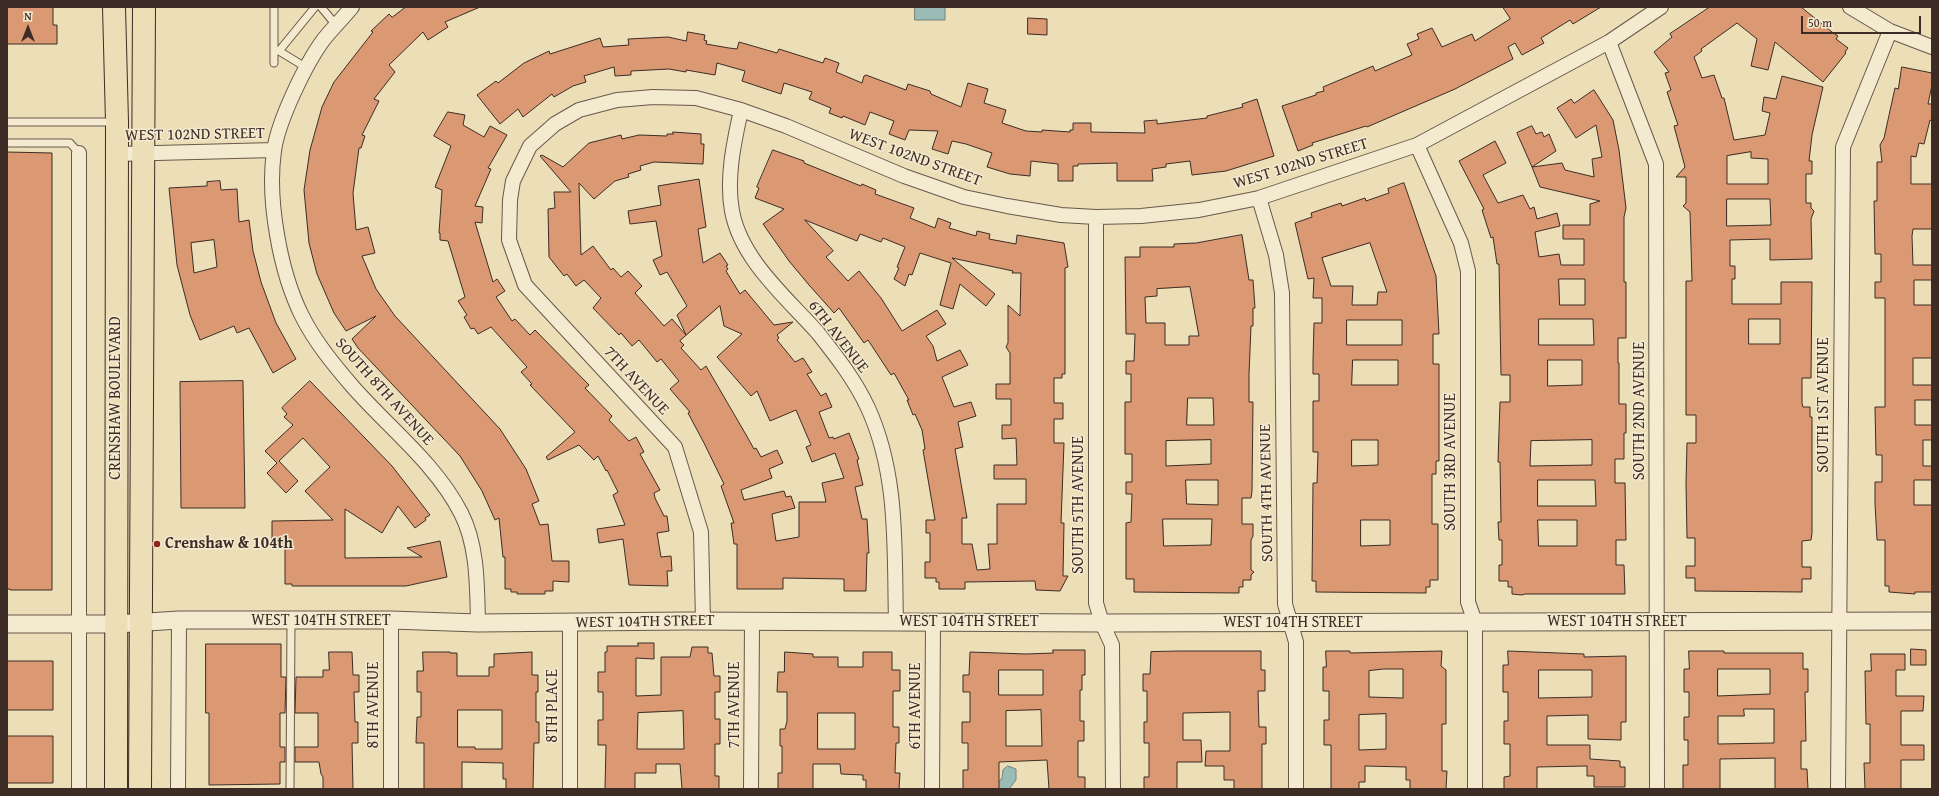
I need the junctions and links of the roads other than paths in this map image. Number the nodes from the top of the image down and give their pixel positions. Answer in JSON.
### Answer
{"nodes":[{"id":1,"x":114,"y":7,"type":"edge"},
{"id":2,"x":144,"y":7,"type":"edge"},
{"id":3,"x":274,"y":7,"type":"edge"},
{"id":4,"x":315,"y":7,"type":"edge"},
{"id":5,"x":321,"y":7,"type":"edge"},
{"id":6,"x":352,"y":7,"type":"edge"},
{"id":7,"x":1661,"y":7,"type":"edge"},
{"id":8,"x":1850,"y":7,"type":"edge"},
{"id":9,"x":336,"y":25,"type":"junction"},
{"id":10,"x":1890,"y":31,"type":"junction"},
{"id":11,"x":1609,"y":42,"type":"junction"},
{"id":12,"x":1932,"y":46,"type":"edge"},
{"id":13,"x":274,"y":63,"type":"dead end"},
{"id":14,"x":307,"y":68,"type":"junction"},
{"id":15,"x":741,"y":110,"type":"junction"},
{"id":16,"x":7,"y":122,"type":"edge"},
{"id":17,"x":117,"y":122,"type":"junction"},
{"id":18,"x":7,"y":143,"type":"edge"},
{"id":19,"x":1417,"y":145,"type":"junction"},
{"id":20,"x":274,"y":150,"type":"junction"},
{"id":21,"x":144,"y":152,"type":"junction"},
{"id":22,"x":80,"y":153,"type":"joint"},
{"id":23,"x":117,"y":154,"type":"junction"},
{"id":24,"x":513,"y":181,"type":"joint"},
{"id":25,"x":1259,"y":198,"type":"junction"},
{"id":26,"x":1096,"y":217,"type":"junction"},
{"id":27,"x":179,"y":620,"type":"junction"},
{"id":28,"x":391,"y":620,"type":"junction"},
{"id":29,"x":291,"y":621,"type":"junction"},
{"id":30,"x":703,"y":621,"type":"junction"},
{"id":31,"x":1932,"y":621,"type":"edge"},
{"id":32,"x":140,"y":622,"type":"junction"},
{"id":33,"x":752,"y":622,"type":"junction"},
{"id":34,"x":896,"y":622,"type":"junction"},
{"id":35,"x":933,"y":622,"type":"junction"},
{"id":36,"x":1475,"y":622,"type":"junction"},
{"id":37,"x":1658,"y":622,"type":"junction"},
{"id":38,"x":478,"y":623,"type":"junction"},
{"id":39,"x":570,"y":623,"type":"junction"},
{"id":40,"x":1102,"y":623,"type":"junction"},
{"id":41,"x":1290,"y":623,"type":"junction"},
{"id":42,"x":1839,"y":623,"type":"junction"},
{"id":43,"x":7,"y":624,"type":"edge"},
{"id":44,"x":78,"y":624,"type":"junction"},
{"id":45,"x":116,"y":624,"type":"junction"},
{"id":46,"x":79,"y":789,"type":"edge"},
{"id":47,"x":116,"y":789,"type":"edge"},
{"id":48,"x":140,"y":789,"type":"edge"},
{"id":49,"x":178,"y":789,"type":"edge"},
{"id":50,"x":290,"y":789,"type":"edge"},
{"id":51,"x":391,"y":789,"type":"edge"},
{"id":52,"x":570,"y":789,"type":"edge"},
{"id":53,"x":751,"y":789,"type":"edge"},
{"id":54,"x":932,"y":789,"type":"edge"},
{"id":55,"x":1113,"y":789,"type":"edge"},
{"id":56,"x":1296,"y":789,"type":"edge"},
{"id":57,"x":1475,"y":789,"type":"edge"},
{"id":58,"x":1657,"y":789,"type":"edge"},
{"id":59,"x":1838,"y":789,"type":"edge"}],
"edges":[{"from":1,"to":17,"type":"main road","name":"CRENSHAW BOULEVARD"},
{"from":2,"to":21,"type":"main road","name":"CRENSHAW BOULEVARD"},
{"from":3,"to":13,"type":"lane"},
{"from":4,"to":14,"type":"lane"},
{"from":5,"to":9,"type":"lane"},
{"from":6,"to":9,"type":"street","name":"SOUTH 8TH AVENUE"},
{"from":7,"to":11,"type":"street","name":"WEST 102ND STREET"},
{"from":8,"to":10,"type":"street"},
{"from":9,"to":14,"type":"street","name":"SOUTH 8TH AVENUE"},
{"from":10,"to":12,"type":"street"},
{"from":10,"to":42,"type":"street","name":"SOUTH 1ST AVENUE"},
{"from":11,"to":19,"type":"street","name":"WEST 102ND STREET"},
{"from":11,"to":37,"type":"street","name":"SOUTH 2ND AVENUE"},
{"from":14,"to":20,"type":"street","name":"SOUTH 8TH AVENUE"},
{"from":15,"to":24,"type":"street","name":"WEST 102ND STREET"},
{"from":15,"to":26,"type":"street","name":"WEST 102ND STREET"},
{"from":15,"to":34,"type":"street","name":"6TH AVENUE"},
{"from":16,"to":17,"type":"lane"},
{"from":17,"to":23,"type":"main road","name":"CRENSHAW BOULEVARD"},
{"from":18,"to":22,"type":"lane"},
{"from":19,"to":25,"type":"street","name":"WEST 102ND STREET"},
{"from":19,"to":36,"type":"street","name":"SOUTH 3RD AVENUE"},
{"from":20,"to":21,"type":"street","name":"WEST 102ND STREET"},
{"from":20,"to":38,"type":"street","name":"SOUTH 8TH AVENUE"},
{"from":21,"to":23,"type":"street","name":"WEST 102ND STREET"},
{"from":21,"to":32,"type":"main road","name":"CRENSHAW BOULEVARD"},
{"from":22,"to":44,"type":"street"},
{"from":23,"to":45,"type":"main road","name":"CRENSHAW BOULEVARD"},
{"from":24,"to":30,"type":"street","name":"7TH AVENUE"},
{"from":25,"to":26,"type":"street","name":"WEST 102ND STREET"},
{"from":25,"to":41,"type":"street","name":"SOUTH 4TH AVENUE"},
{"from":26,"to":40,"type":"street","name":"SOUTH 5TH AVENUE"},
{"from":27,"to":29,"type":"street","name":"WEST 104TH STREET"},
{"from":27,"to":32,"type":"street","name":"WEST 104TH STREET"},
{"from":27,"to":49,"type":"street"},
{"from":28,"to":29,"type":"street","name":"WEST 104TH STREET"},
{"from":28,"to":38,"type":"street","name":"WEST 104TH STREET"},
{"from":28,"to":51,"type":"street","name":"8TH AVENUE"},
{"from":29,"to":50,"type":"lane"},
{"from":30,"to":33,"type":"street","name":"WEST 104TH STREET"},
{"from":30,"to":39,"type":"street","name":"WEST 104TH STREET"},
{"from":31,"to":42,"type":"street","name":"WEST 104TH STREET"},
{"from":32,"to":45,"type":"street","name":"WEST 104TH STREET"},
{"from":32,"to":48,"type":"main road","name":"CRENSHAW BOULEVARD"},
{"from":33,"to":34,"type":"street","name":"WEST 104TH STREET"},
{"from":33,"to":53,"type":"street","name":"7TH AVENUE"},
{"from":34,"to":35,"type":"street","name":"WEST 104TH STREET"},
{"from":35,"to":40,"type":"street","name":"WEST 104TH STREET"},
{"from":35,"to":54,"type":"street","name":"6TH AVENUE"},
{"from":36,"to":37,"type":"street","name":"WEST 104TH STREET"},
{"from":36,"to":41,"type":"street","name":"WEST 104TH STREET"},
{"from":36,"to":57,"type":"street","name":"SOUTH 3RD AVENUE"},
{"from":37,"to":42,"type":"street","name":"WEST 104TH STREET"},
{"from":37,"to":58,"type":"street","name":"SOUTH 2ND AVENUE"},
{"from":38,"to":39,"type":"street","name":"WEST 104TH STREET"},
{"from":39,"to":52,"type":"street","name":"8TH PLACE"},
{"from":40,"to":41,"type":"street","name":"WEST 104TH STREET"},
{"from":40,"to":55,"type":"street","name":"SOUTH 5TH AVENUE"},
{"from":41,"to":56,"type":"street","name":"SOUTH 4TH AVENUE"},
{"from":42,"to":59,"type":"street","name":"SOUTH 1ST AVENUE"},
{"from":43,"to":44,"type":"street","name":"WEST 104TH STREET"},
{"from":44,"to":45,"type":"street","name":"WEST 104TH STREET"},
{"from":44,"to":46,"type":"street"},
{"from":45,"to":47,"type":"main road","name":"CRENSHAW BOULEVARD"}]}
